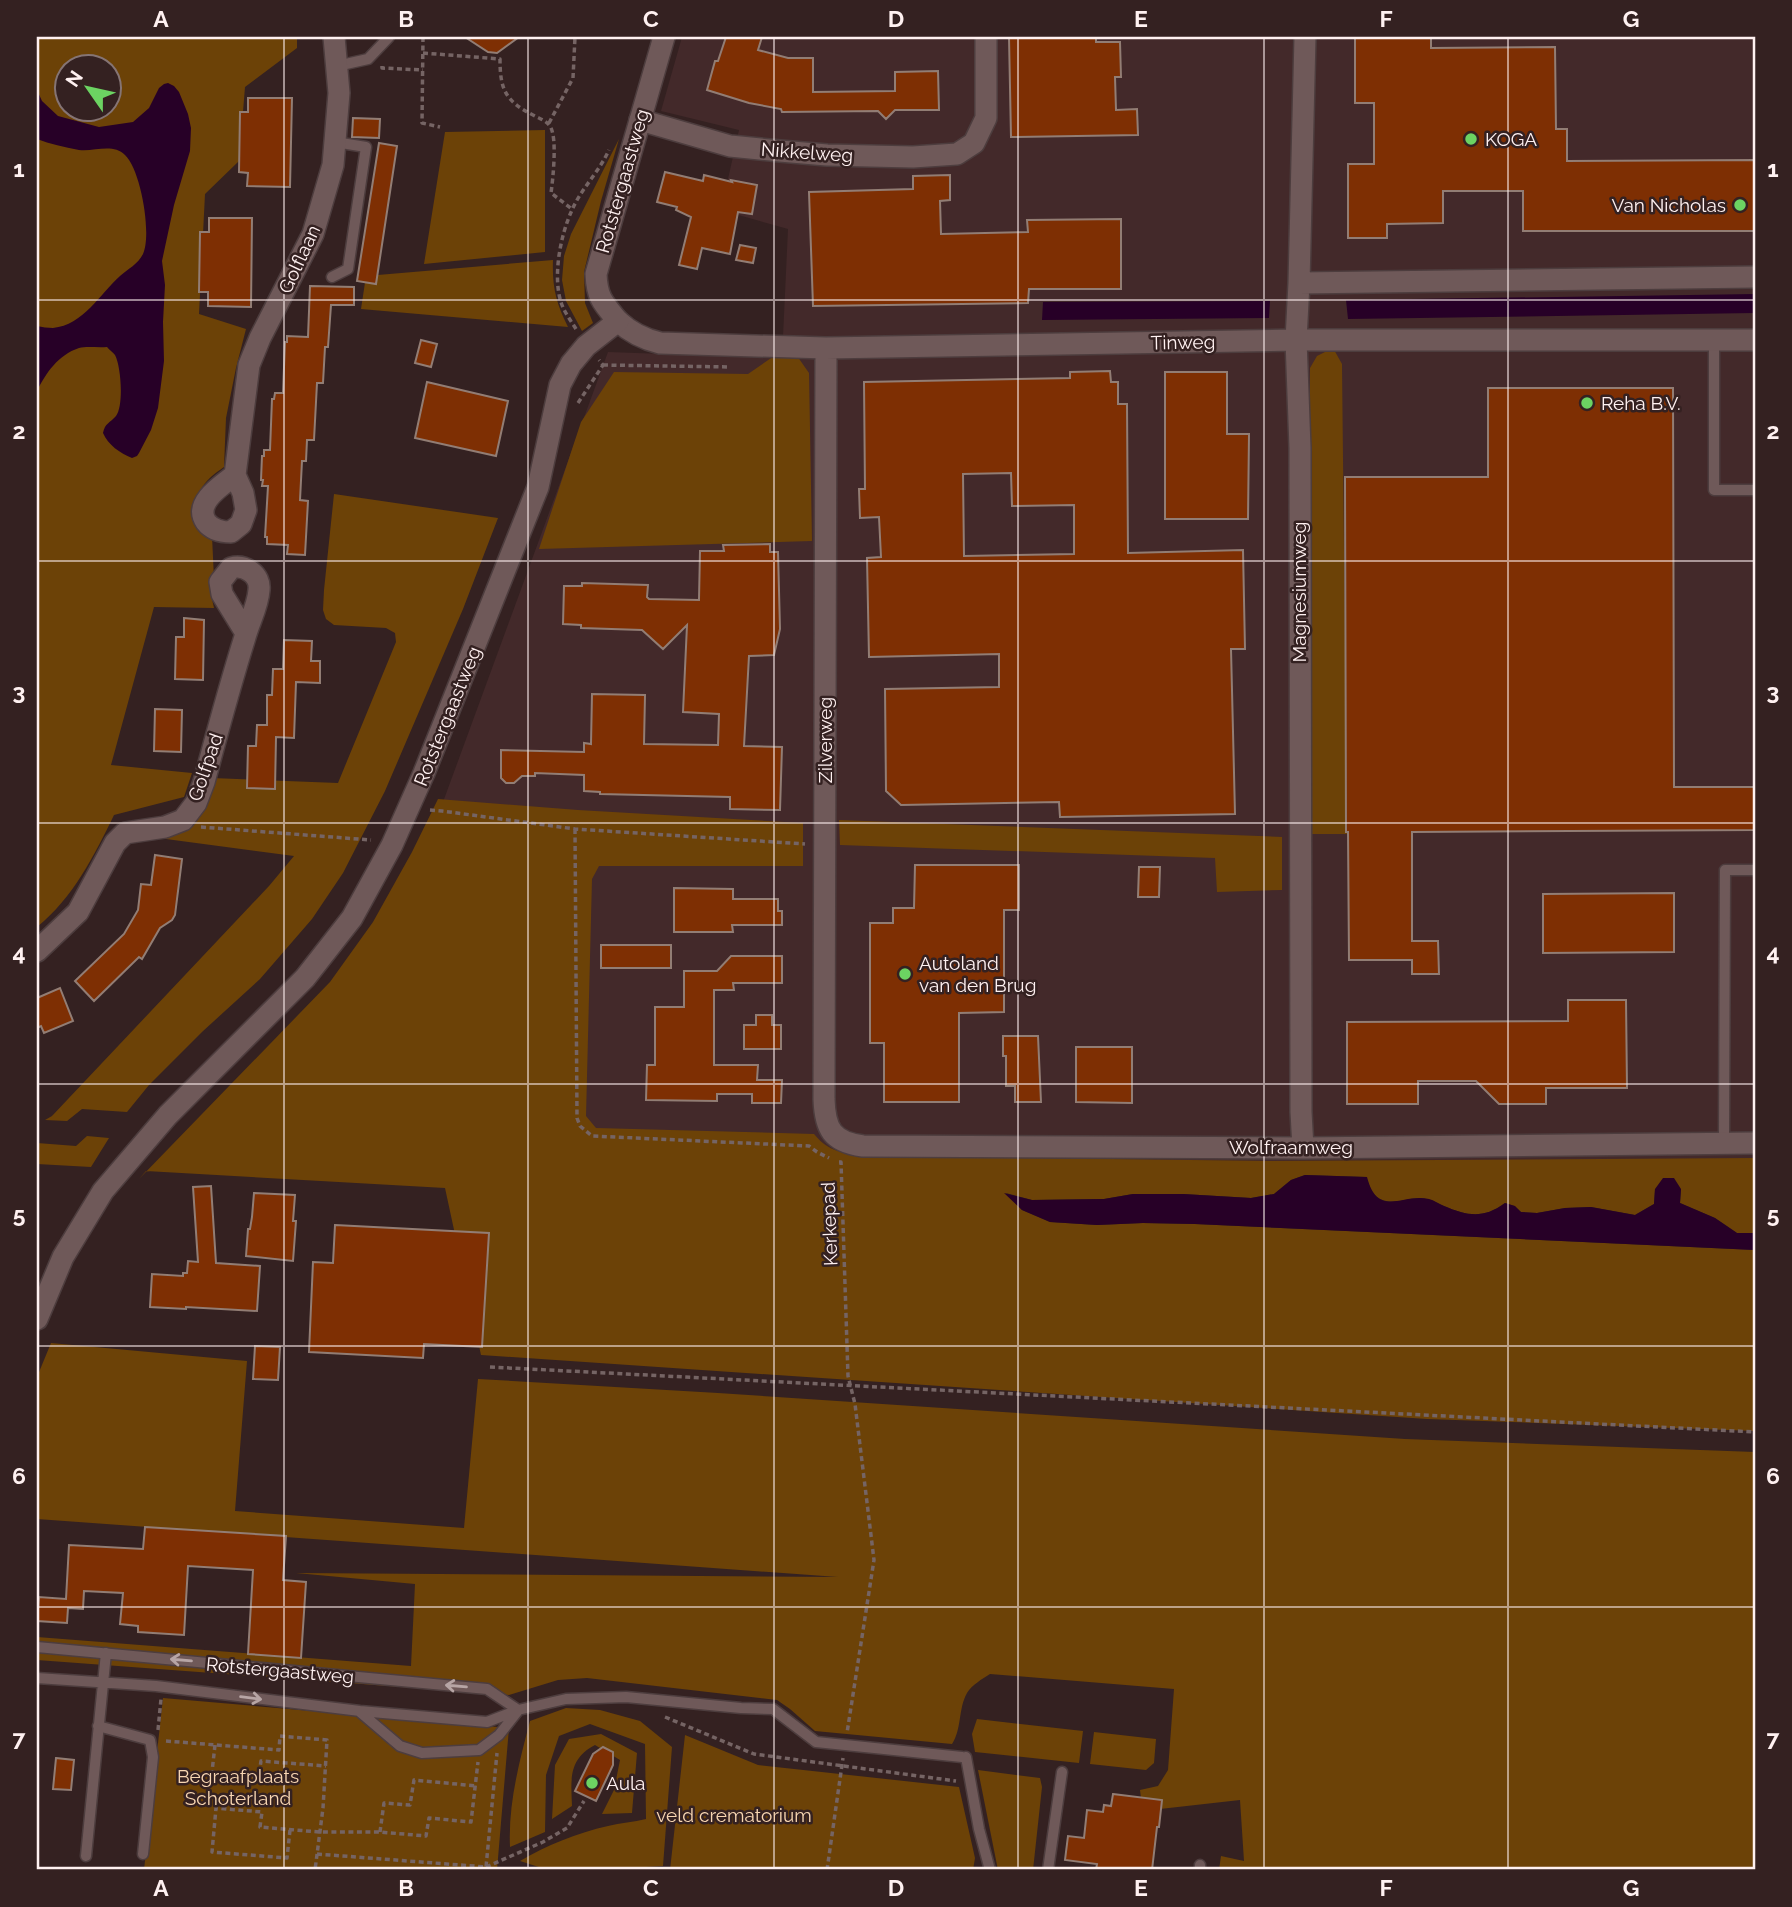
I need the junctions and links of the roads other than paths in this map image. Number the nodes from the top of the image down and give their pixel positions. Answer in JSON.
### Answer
{"nodes":[{"id":1,"x":334,"y":37,"type":"edge"},
{"id":2,"x":389,"y":37,"type":"edge"},
{"id":3,"x":664,"y":37,"type":"edge"},
{"id":4,"x":986,"y":37,"type":"edge"},
{"id":5,"x":1305,"y":37,"type":"edge"},
{"id":6,"x":337,"y":66,"type":"junction"},
{"id":7,"x":640,"y":120,"type":"junction"},
{"id":8,"x":335,"y":142,"type":"junction"},
{"id":9,"x":332,"y":277,"type":"dead end"},
{"id":10,"x":1755,"y":277,"type":"edge"},
{"id":11,"x":1299,"y":283,"type":"junction"},
{"id":12,"x":618,"y":321,"type":"junction"},
{"id":13,"x":1296,"y":340,"type":"junction"},
{"id":14,"x":1714,"y":341,"type":"junction"},
{"id":15,"x":1755,"y":341,"type":"edge"},
{"id":16,"x":826,"y":348,"type":"junction"},
{"id":17,"x":235,"y":475,"type":"dead end"},
{"id":18,"x":1755,"y":490,"type":"edge"},
{"id":19,"x":246,"y":633,"type":"dead end"},
{"id":20,"x":1755,"y":870,"type":"edge"},
{"id":21,"x":37,"y":951,"type":"edge"},
{"id":22,"x":831,"y":1131,"type":"joint"},
{"id":23,"x":1724,"y":1143,"type":"junction"},
{"id":24,"x":1755,"y":1143,"type":"edge"},
{"id":25,"x":1303,"y":1148,"type":"junction"},
{"id":26,"x":37,"y":1319,"type":"edge"},
{"id":27,"x":37,"y":1647,"type":"edge"},
{"id":28,"x":106,"y":1653,"type":"junction"},
{"id":29,"x":37,"y":1678,"type":"edge"},
{"id":30,"x":103,"y":1682,"type":"junction"},
{"id":31,"x":518,"y":1710,"type":"junction"},
{"id":32,"x":360,"y":1712,"type":"junction"},
{"id":33,"x":98,"y":1726,"type":"junction"},
{"id":34,"x":1062,"y":1772,"type":"dead end"},
{"id":35,"x":143,"y":1854,"type":"dead end"},
{"id":36,"x":86,"y":1856,"type":"dead end"},
{"id":37,"x":990,"y":1870,"type":"edge"},
{"id":38,"x":1048,"y":1870,"type":"edge"}],
"edges":[{"from":1,"to":6,"type":"street","name":"Golflaan"},
{"from":2,"to":6,"type":"lane"},
{"from":3,"to":7,"type":"street","name":"Rotstergaastweg"},
{"from":4,"to":7,"type":"street","name":"Nikkelweg"},
{"from":5,"to":11,"type":"street","name":"Magnesiumweg"},
{"from":6,"to":8,"type":"street","name":"Golflaan"},
{"from":7,"to":12,"type":"street","name":"Rotstergaastweg"},
{"from":8,"to":9,"type":"lane"},
{"from":8,"to":17,"type":"street","name":"Golflaan"},
{"from":10,"to":11,"type":"street"},
{"from":11,"to":13,"type":"street","name":"Magnesiumweg"},
{"from":12,"to":16,"type":"street","name":"Tinweg"},
{"from":12,"to":26,"type":"street","name":"Rotstergaastweg"},
{"from":13,"to":14,"type":"street","name":"Tinweg"},
{"from":13,"to":16,"type":"street","name":"Tinweg"},
{"from":13,"to":25,"type":"street","name":"Magnesiumweg"},
{"from":14,"to":15,"type":"street","name":"Tinweg"},
{"from":14,"to":18,"type":"lane"},
{"from":16,"to":22,"type":"street","name":"Zilverweg"},
{"from":19,"to":21,"type":"street","name":"Golfpad"},
{"from":20,"to":23,"type":"lane"},
{"from":22,"to":25,"type":"street","name":"Wolfraamweg"},
{"from":23,"to":24,"type":"street","name":"Wolfraamweg"},
{"from":23,"to":25,"type":"street","name":"Wolfraamweg"},
{"from":27,"to":28,"type":"lane","name":"Rotstergaastweg"},
{"from":28,"to":30,"type":"lane"},
{"from":31,"to":28,"type":"lane","name":"Rotstergaastweg","one_way":true},
{"from":29,"to":30,"type":"lane","name":"Rotstergaastweg"},
{"from":30,"to":32,"type":"lane","name":"Rotstergaastweg","one_way":true},
{"from":30,"to":33,"type":"lane"},
{"from":31,"to":32,"type":"lane","name":"Rotstergaastweg"},
{"from":31,"to":32,"type":"lane"},
{"from":31,"to":37,"type":"lane","name":"Rotstergaastweg"},
{"from":33,"to":35,"type":"lane"},
{"from":33,"to":36,"type":"lane"},
{"from":34,"to":38,"type":"lane"}]}
